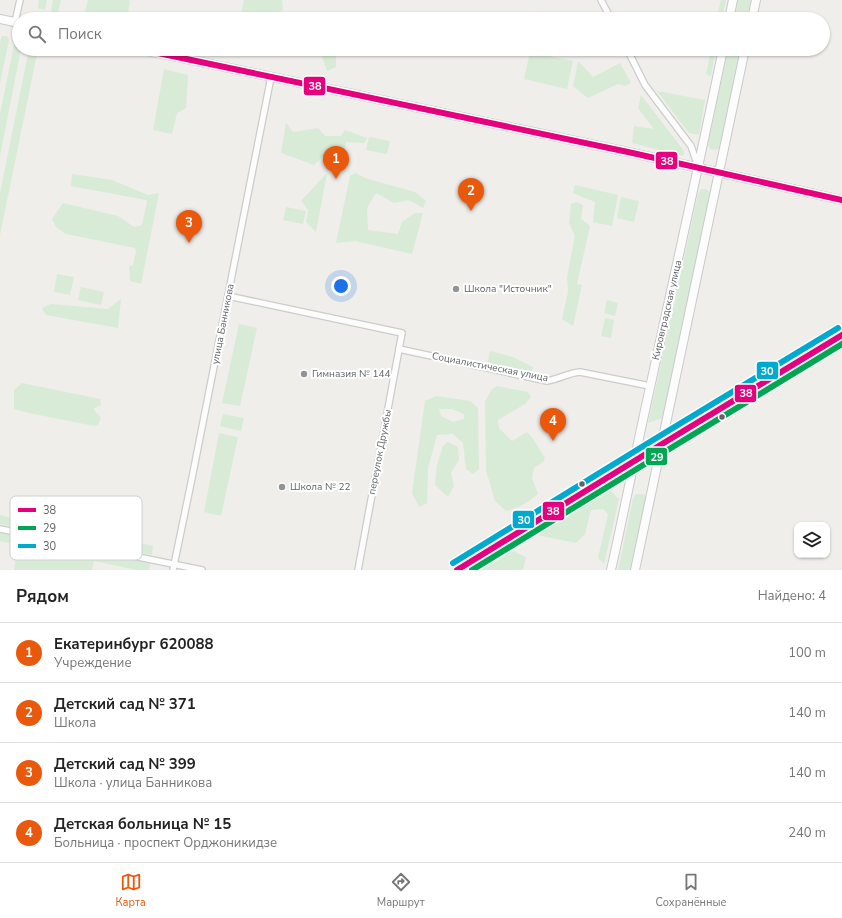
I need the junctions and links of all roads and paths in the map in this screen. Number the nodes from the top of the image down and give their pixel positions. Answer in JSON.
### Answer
{"nodes":[{"id":1,"x":20,"y":0,"type":"edge"},
{"id":2,"x":601,"y":0,"type":"edge"},
{"id":3,"x":733,"y":0,"type":"edge"},
{"id":4,"x":756,"y":0,"type":"edge"},
{"id":5,"x":18,"y":12,"type":"edge"},
{"id":6,"x":607,"y":12,"type":"edge"},
{"id":7,"x":730,"y":12,"type":"edge"},
{"id":8,"x":753,"y":12,"type":"edge"},
{"id":9,"x":0,"y":19,"type":"edge"},
{"id":10,"x":12,"y":21,"type":"edge"},
{"id":11,"x":172,"y":56,"type":"edge"},
{"id":12,"x":631,"y":56,"type":"edge"},
{"id":13,"x":722,"y":56,"type":"edge"},
{"id":14,"x":744,"y":56,"type":"edge"},
{"id":15,"x":271,"y":77,"type":"junction"},
{"id":16,"x":698,"y":168,"type":"junction"},
{"id":17,"x":719,"y":173,"type":"junction"},
{"id":18,"x":842,"y":200,"type":"edge"},
{"id":19,"x":228,"y":296,"type":"junction"},
{"id":20,"x":842,"y":335,"type":"edge"},
{"id":21,"x":400,"y":349,"type":"junction"},
{"id":22,"x":650,"y":386,"type":"junction"},
{"id":23,"x":662,"y":444,"type":"junction"},
{"id":24,"x":635,"y":461,"type":"junction"},
{"id":25,"x":0,"y":529,"type":"edge"},
{"id":26,"x":10,"y":531,"type":"edge"},
{"id":27,"x":141,"y":560,"type":"edge"},
{"id":28,"x":173,"y":567,"type":"edge"},
{"id":29,"x":202,"y":570,"type":"edge"},
{"id":30,"x":358,"y":570,"type":"edge"},
{"id":31,"x":458,"y":570,"type":"edge"},
{"id":32,"x":611,"y":570,"type":"edge"},
{"id":33,"x":635,"y":570,"type":"edge"}],
"edges":[{"from":1,"to":5,"type":"street"},
{"from":2,"to":6,"type":"street"},
{"from":3,"to":7,"type":"main road"},
{"from":4,"to":8,"type":"main road"},
{"from":9,"to":10,"type":"main road"},
{"from":11,"to":15,"type":"main road"},
{"from":12,"to":16,"type":"street"},
{"from":13,"to":16,"type":"main road","name":"Кировградская улица"},
{"from":14,"to":17,"type":"main road"},
{"from":15,"to":16,"type":"main road"},
{"from":15,"to":19,"type":"street","name":"улица Банникова"},
{"from":16,"to":17,"type":"main road"},
{"from":16,"to":22,"type":"main road","name":"Кировградская улица"},
{"from":17,"to":18,"type":"main road"},
{"from":17,"to":23,"type":"main road"},
{"from":19,"to":21,"type":"street","name":"переулок Дружбы"},
{"from":19,"to":28,"type":"street","name":"улица Банникова"},
{"from":20,"to":23,"type":"street"},
{"from":21,"to":22,"type":"street","name":"Социалистическая улица"},
{"from":21,"to":30,"type":"street","name":"переулок Дружбы"},
{"from":22,"to":24,"type":"main road","name":"Кировградская улица"},
{"from":23,"to":24,"type":"street"},
{"from":23,"to":33,"type":"main road"},
{"from":24,"to":31,"type":"street"},
{"from":24,"to":32,"type":"main road","name":"Кировградская улица"},
{"from":25,"to":26,"type":"street"},
{"from":27,"to":28,"type":"street"},
{"from":28,"to":29,"type":"street"}]}
